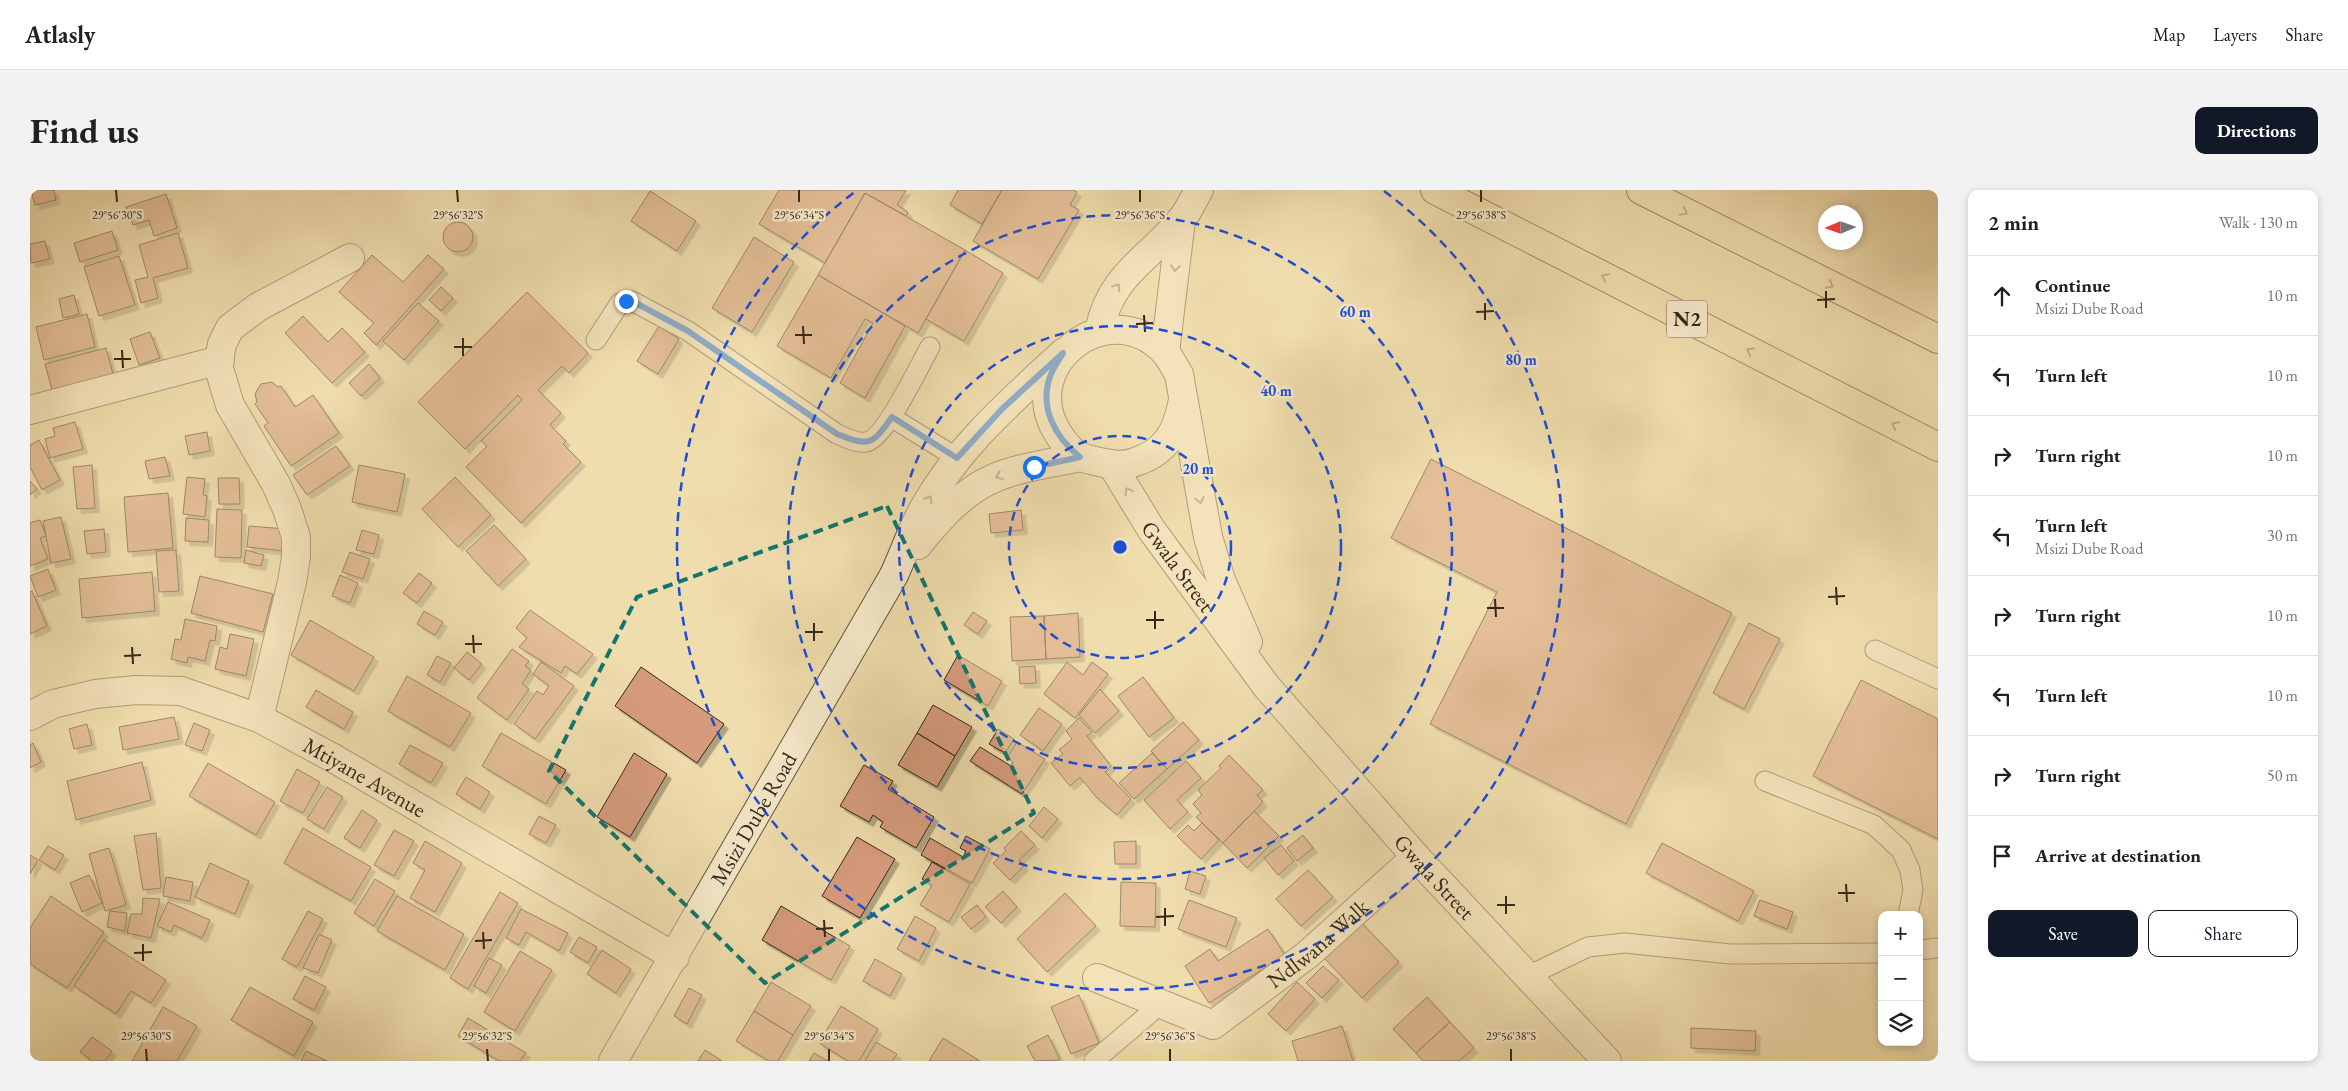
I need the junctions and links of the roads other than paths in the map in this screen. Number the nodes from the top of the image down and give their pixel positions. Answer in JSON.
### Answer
{"nodes":[{"id":1,"x":1198,"y":190,"type":"edge"},
{"id":2,"x":1435,"y":190,"type":"edge"},
{"id":3,"x":1641,"y":190,"type":"edge"},
{"id":4,"x":1181,"y":220,"type":"junction"},
{"id":5,"x":350,"y":258,"type":"dead end"},
{"id":6,"x":1099,"y":331,"type":"junction"},
{"id":7,"x":1938,"y":339,"type":"edge"},
{"id":8,"x":596,"y":340,"type":"dead end"},
{"id":9,"x":930,"y":347,"type":"dead end"},
{"id":10,"x":1165,"y":352,"type":"junction"},
{"id":11,"x":1063,"y":353,"type":"junction"},
{"id":12,"x":220,"y":360,"type":"junction"},
{"id":13,"x":1183,"y":400,"type":"junction"},
{"id":14,"x":30,"y":410,"type":"edge"},
{"id":15,"x":892,"y":417,"type":"junction"},
{"id":16,"x":1938,"y":448,"type":"edge"},
{"id":17,"x":1080,"y":457,"type":"junction"},
{"id":18,"x":957,"y":458,"type":"junction"},
{"id":19,"x":1112,"y":465,"type":"junction"},
{"id":20,"x":894,"y":575,"type":"junction"},
{"id":21,"x":1875,"y":650,"type":"dead end"},
{"id":22,"x":1938,"y":679,"type":"edge"},
{"id":23,"x":1268,"y":688,"type":"junction"},
{"id":24,"x":30,"y":716,"type":"edge"},
{"id":25,"x":259,"y":718,"type":"junction"},
{"id":26,"x":1765,"y":781,"type":"dead end"},
{"id":27,"x":1416,"y":857,"type":"junction"},
{"id":28,"x":1909,"y":911,"type":"edge"},
{"id":29,"x":1938,"y":948,"type":"edge"},
{"id":30,"x":1923,"y":950,"type":"edge"},
{"id":31,"x":1878,"y":953,"type":"edge"},
{"id":32,"x":674,"y":957,"type":"junction"},
{"id":33,"x":1528,"y":976,"type":"junction"},
{"id":34,"x":1096,"y":978,"type":"dead end"},
{"id":35,"x":1162,"y":1003,"type":"junction"},
{"id":36,"x":613,"y":1061,"type":"edge"},
{"id":37,"x":1094,"y":1061,"type":"edge"},
{"id":38,"x":1607,"y":1061,"type":"edge"}],
"edges":[{"from":1,"to":4,"type":"street"},
{"from":16,"to":2,"type":"highway","number":"N2","one_way":true},
{"from":3,"to":7,"type":"highway","one_way":true},
{"from":6,"to":4,"type":"street","one_way":true},
{"from":4,"to":10,"type":"street","one_way":true},
{"from":5,"to":12,"type":"street"},
{"from":6,"to":10,"type":"street"},
{"from":6,"to":11,"type":"street"},
{"from":8,"to":15,"type":"lane"},
{"from":9,"to":15,"type":"lane"},
{"from":10,"to":13,"type":"street"},
{"from":11,"to":17,"type":"street"},
{"from":11,"to":18,"type":"street","name":"Msizi Dube Road"},
{"from":12,"to":14,"type":"street"},
{"from":12,"to":25,"type":"street"},
{"from":13,"to":19,"type":"street"},
{"from":13,"to":23,"type":"street","name":"Gwala Street","one_way":true},
{"from":15,"to":18,"type":"lane"},
{"from":17,"to":19,"type":"street"},
{"from":17,"to":20,"type":"street","name":"Msizi Dube Road","one_way":true},
{"from":20,"to":18,"type":"street","name":"Msizi Dube Road","one_way":true},
{"from":23,"to":19,"type":"street","name":"Gwala Street","one_way":true},
{"from":20,"to":32,"type":"street","name":"Msizi Dube Road"},
{"from":21,"to":22,"type":"lane"},
{"from":23,"to":27,"type":"street","name":"Gwala Street"},
{"from":24,"to":25,"type":"street","name":"Mtiyane Avenue"},
{"from":25,"to":32,"type":"street","name":"Mtiyane Avenue"},
{"from":26,"to":28,"type":"lane"},
{"from":27,"to":33,"type":"street","name":"Gwala Street"},
{"from":27,"to":35,"type":"street","name":"Ndlwana Walk"},
{"from":29,"to":30,"type":"lane"},
{"from":31,"to":33,"type":"lane"},
{"from":32,"to":36,"type":"street","name":"Msizi Dube Road"},
{"from":33,"to":38,"type":"street","name":"Gwala Street"},
{"from":34,"to":35,"type":"street"},
{"from":35,"to":37,"type":"lane"}]}
